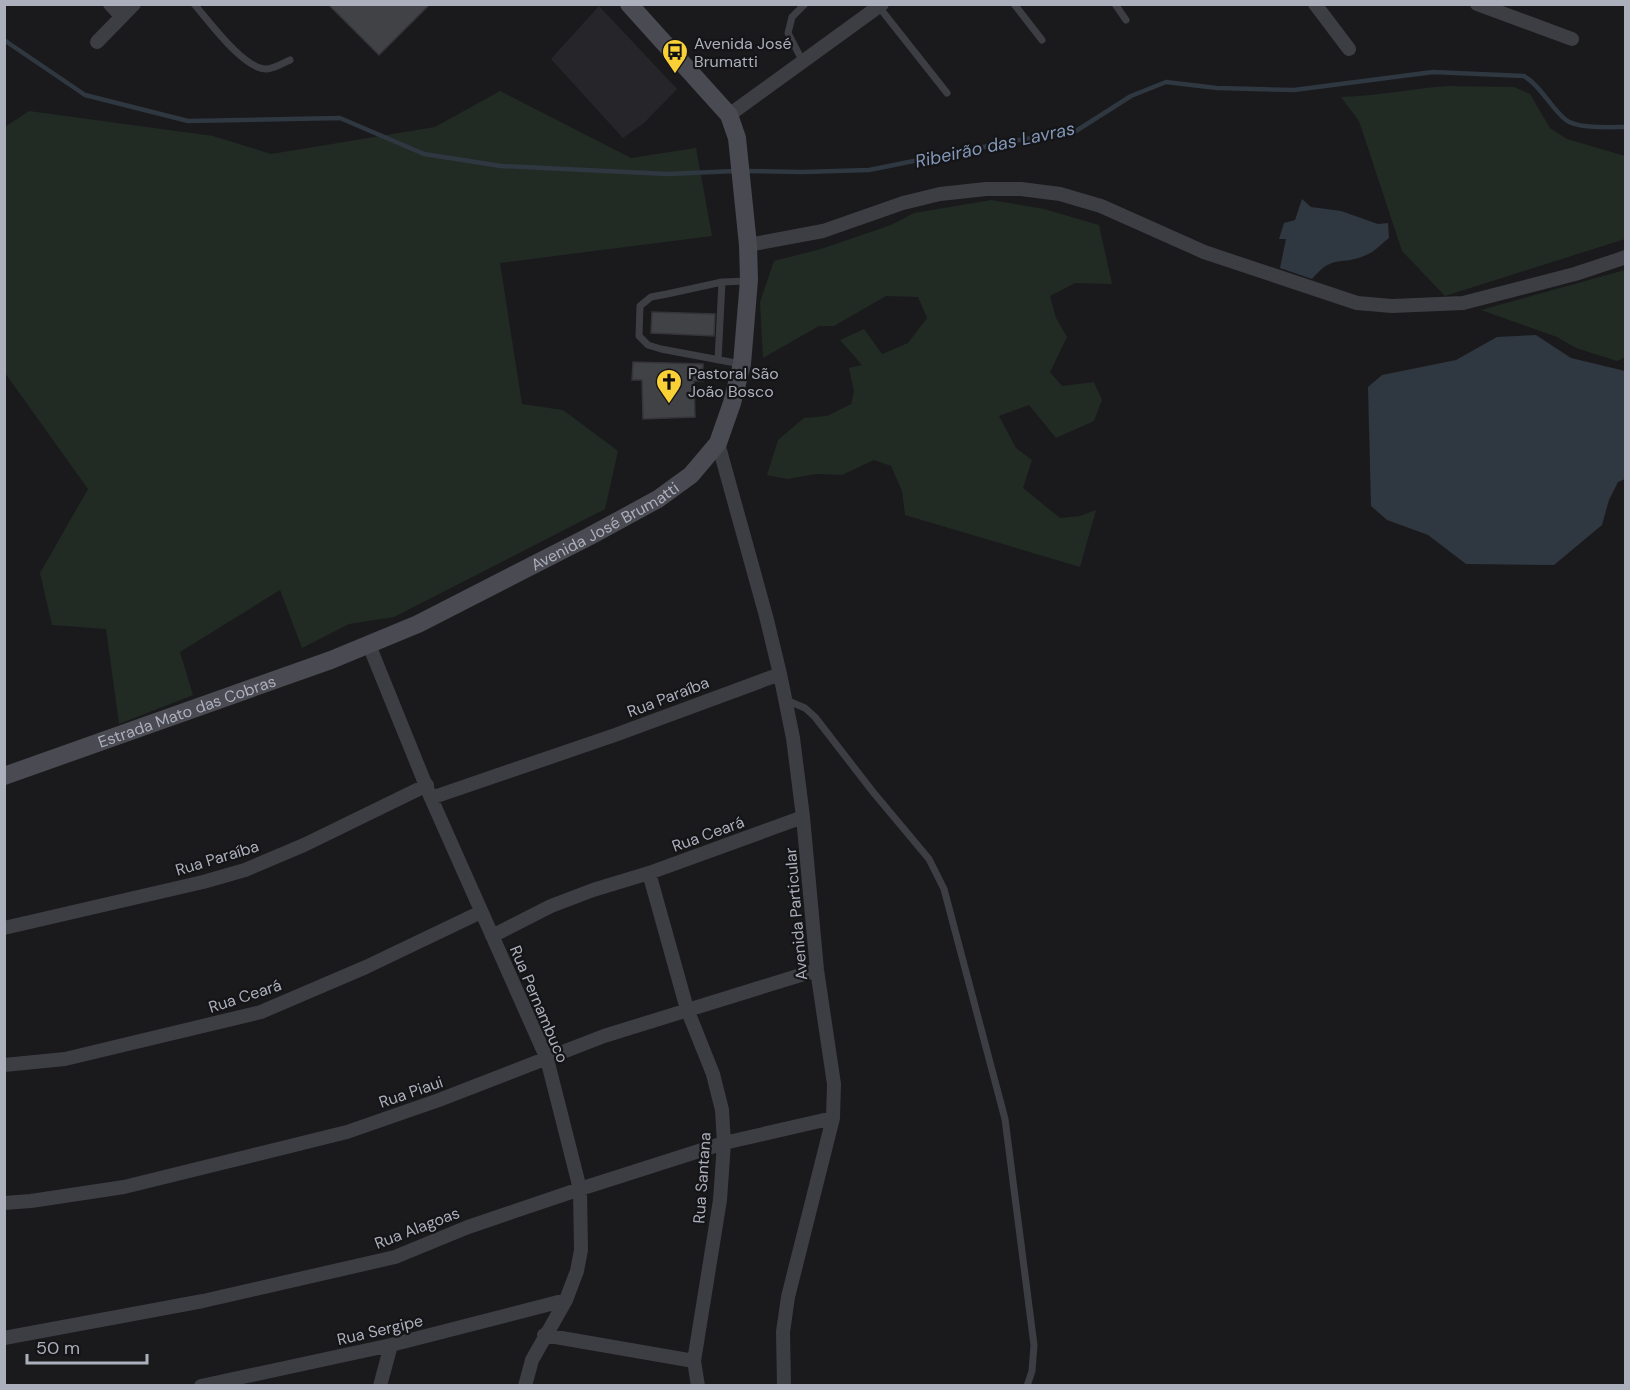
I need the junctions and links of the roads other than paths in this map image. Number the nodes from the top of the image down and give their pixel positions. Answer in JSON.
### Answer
{"nodes":[{"id":1,"x":110,"y":4,"type":"edge"},
{"id":2,"x":134,"y":4,"type":"edge"},
{"id":3,"x":194,"y":4,"type":"edge"},
{"id":4,"x":629,"y":4,"type":"edge"},
{"id":5,"x":805,"y":4,"type":"edge"},
{"id":6,"x":1014,"y":4,"type":"edge"},
{"id":7,"x":1115,"y":4,"type":"edge"},
{"id":8,"x":1315,"y":4,"type":"edge"},
{"id":9,"x":1478,"y":4,"type":"edge"},
{"id":10,"x":881,"y":6,"type":"edge"},
{"id":11,"x":121,"y":16,"type":"junction"},
{"id":12,"x":1126,"y":20,"type":"dead end"},
{"id":13,"x":1572,"y":39,"type":"dead end"},
{"id":14,"x":1042,"y":40,"type":"dead end"},
{"id":15,"x":97,"y":42,"type":"dead end"},
{"id":16,"x":1349,"y":49,"type":"dead end"},
{"id":17,"x":290,"y":60,"type":"dead end"},
{"id":18,"x":803,"y":62,"type":"junction"},
{"id":19,"x":947,"y":93,"type":"dead end"},
{"id":20,"x":729,"y":115,"type":"junction"},
{"id":21,"x":748,"y":245,"type":"junction"},
{"id":22,"x":1626,"y":257,"type":"edge"},
{"id":23,"x":749,"y":280,"type":"junction"},
{"id":24,"x":722,"y":282,"type":"junction"},
{"id":25,"x":718,"y":360,"type":"junction"},
{"id":26,"x":742,"y":364,"type":"junction"},
{"id":27,"x":718,"y":443,"type":"junction"},
{"id":28,"x":369,"y":645,"type":"junction"},
{"id":29,"x":780,"y":674,"type":"junction"},
{"id":30,"x":786,"y":700,"type":"junction"},
{"id":31,"x":4,"y":776,"type":"edge"},
{"id":32,"x":429,"y":792,"type":"junction"},
{"id":33,"x":803,"y":817,"type":"junction"},
{"id":34,"x":649,"y":873,"type":"junction"},
{"id":35,"x":481,"y":912,"type":"junction"},
{"id":36,"x":4,"y":928,"type":"edge"},
{"id":37,"x":492,"y":936,"type":"junction"},
{"id":38,"x":817,"y":970,"type":"junction"},
{"id":39,"x":687,"y":1009,"type":"junction"},
{"id":40,"x":547,"y":1059,"type":"junction"},
{"id":41,"x":4,"y":1065,"type":"edge"},
{"id":42,"x":833,"y":1118,"type":"junction"},
{"id":43,"x":724,"y":1143,"type":"junction"},
{"id":44,"x":580,"y":1189,"type":"junction"},
{"id":45,"x":4,"y":1203,"type":"edge"},
{"id":46,"x":566,"y":1300,"type":"junction"},
{"id":47,"x":544,"y":1335,"type":"junction"},
{"id":48,"x":4,"y":1338,"type":"edge"},
{"id":49,"x":391,"y":1346,"type":"junction"},
{"id":50,"x":694,"y":1361,"type":"junction"},
{"id":51,"x":201,"y":1386,"type":"edge"},
{"id":52,"x":380,"y":1386,"type":"edge"},
{"id":53,"x":525,"y":1386,"type":"edge"},
{"id":54,"x":698,"y":1386,"type":"edge"},
{"id":55,"x":784,"y":1386,"type":"edge"},
{"id":56,"x":1027,"y":1386,"type":"edge"}],
"edges":[{"from":1,"to":11,"type":"street"},
{"from":2,"to":11,"type":"street"},
{"from":3,"to":17,"type":"lane"},
{"from":4,"to":20,"type":"main road","name":"Avenida José Brumatti"},
{"from":5,"to":18,"type":"lane"},
{"from":6,"to":14,"type":"lane"},
{"from":7,"to":12,"type":"lane"},
{"from":8,"to":16,"type":"street"},
{"from":9,"to":13,"type":"street"},
{"from":10,"to":18,"type":"street"},
{"from":10,"to":19,"type":"lane"},
{"from":11,"to":15,"type":"street"},
{"from":18,"to":20,"type":"street"},
{"from":20,"to":21,"type":"main road","name":"Avenida José Brumatti"},
{"from":21,"to":22,"type":"street"},
{"from":21,"to":23,"type":"main road","name":"Avenida José Brumatti"},
{"from":23,"to":24,"type":"lane"},
{"from":23,"to":26,"type":"main road","name":"Avenida José Brumatti"},
{"from":24,"to":25,"type":"lane"},
{"from":24,"to":25,"type":"lane"},
{"from":25,"to":26,"type":"lane"},
{"from":26,"to":27,"type":"main road","name":"Avenida José Brumatti"},
{"from":27,"to":28,"type":"main road","name":"Avenida José Brumatti"},
{"from":27,"to":29,"type":"street","name":"Avenida Particular"},
{"from":28,"to":31,"type":"main road","name":"Estrada Mato das Cobras"},
{"from":28,"to":32,"type":"street","name":"Rua Pernambuco"},
{"from":29,"to":30,"type":"street","name":"Avenida Particular"},
{"from":29,"to":32,"type":"street","name":"Rua Paraíba"},
{"from":30,"to":33,"type":"street","name":"Avenida Particular"},
{"from":30,"to":56,"type":"lane"},
{"from":32,"to":35,"type":"street","name":"Rua Pernambuco"},
{"from":32,"to":36,"type":"street","name":"Rua Paraíba"},
{"from":33,"to":34,"type":"street","name":"Rua Ceará"},
{"from":33,"to":38,"type":"street","name":"Avenida Particular"},
{"from":34,"to":37,"type":"street","name":"Rua Ceará"},
{"from":34,"to":39,"type":"street","name":"Rua Santana"},
{"from":35,"to":37,"type":"street","name":"Rua Pernambuco"},
{"from":35,"to":41,"type":"street","name":"Rua Ceará"},
{"from":37,"to":40,"type":"street","name":"Rua Pernambuco"},
{"from":38,"to":39,"type":"street","name":"Rua Piaui"},
{"from":38,"to":42,"type":"street","name":"Avenida Particular"},
{"from":39,"to":40,"type":"street","name":"Rua Piaui"},
{"from":39,"to":43,"type":"street","name":"Rua Santana"},
{"from":40,"to":44,"type":"street","name":"Rua Pernambuco"},
{"from":40,"to":45,"type":"street","name":"Rua Piaui"},
{"from":42,"to":43,"type":"street","name":"Rua Alagoas"},
{"from":42,"to":55,"type":"street","name":"Avenida Particular"},
{"from":43,"to":44,"type":"street","name":"Rua Alagoas"},
{"from":43,"to":50,"type":"street","name":"Rua Santana"},
{"from":44,"to":46,"type":"street","name":"Rua Pernambuco"},
{"from":44,"to":48,"type":"street","name":"Rua Alagoas"},
{"from":46,"to":47,"type":"street","name":"Rua Pernambuco"},
{"from":46,"to":49,"type":"street","name":"Rua Sergipe"},
{"from":47,"to":50,"type":"street"},
{"from":47,"to":53,"type":"street","name":"Rua Pernambuco"},
{"from":49,"to":51,"type":"street","name":"Rua Sergipe"},
{"from":49,"to":52,"type":"street"},
{"from":50,"to":54,"type":"street","name":"Rua Santana"}]}
